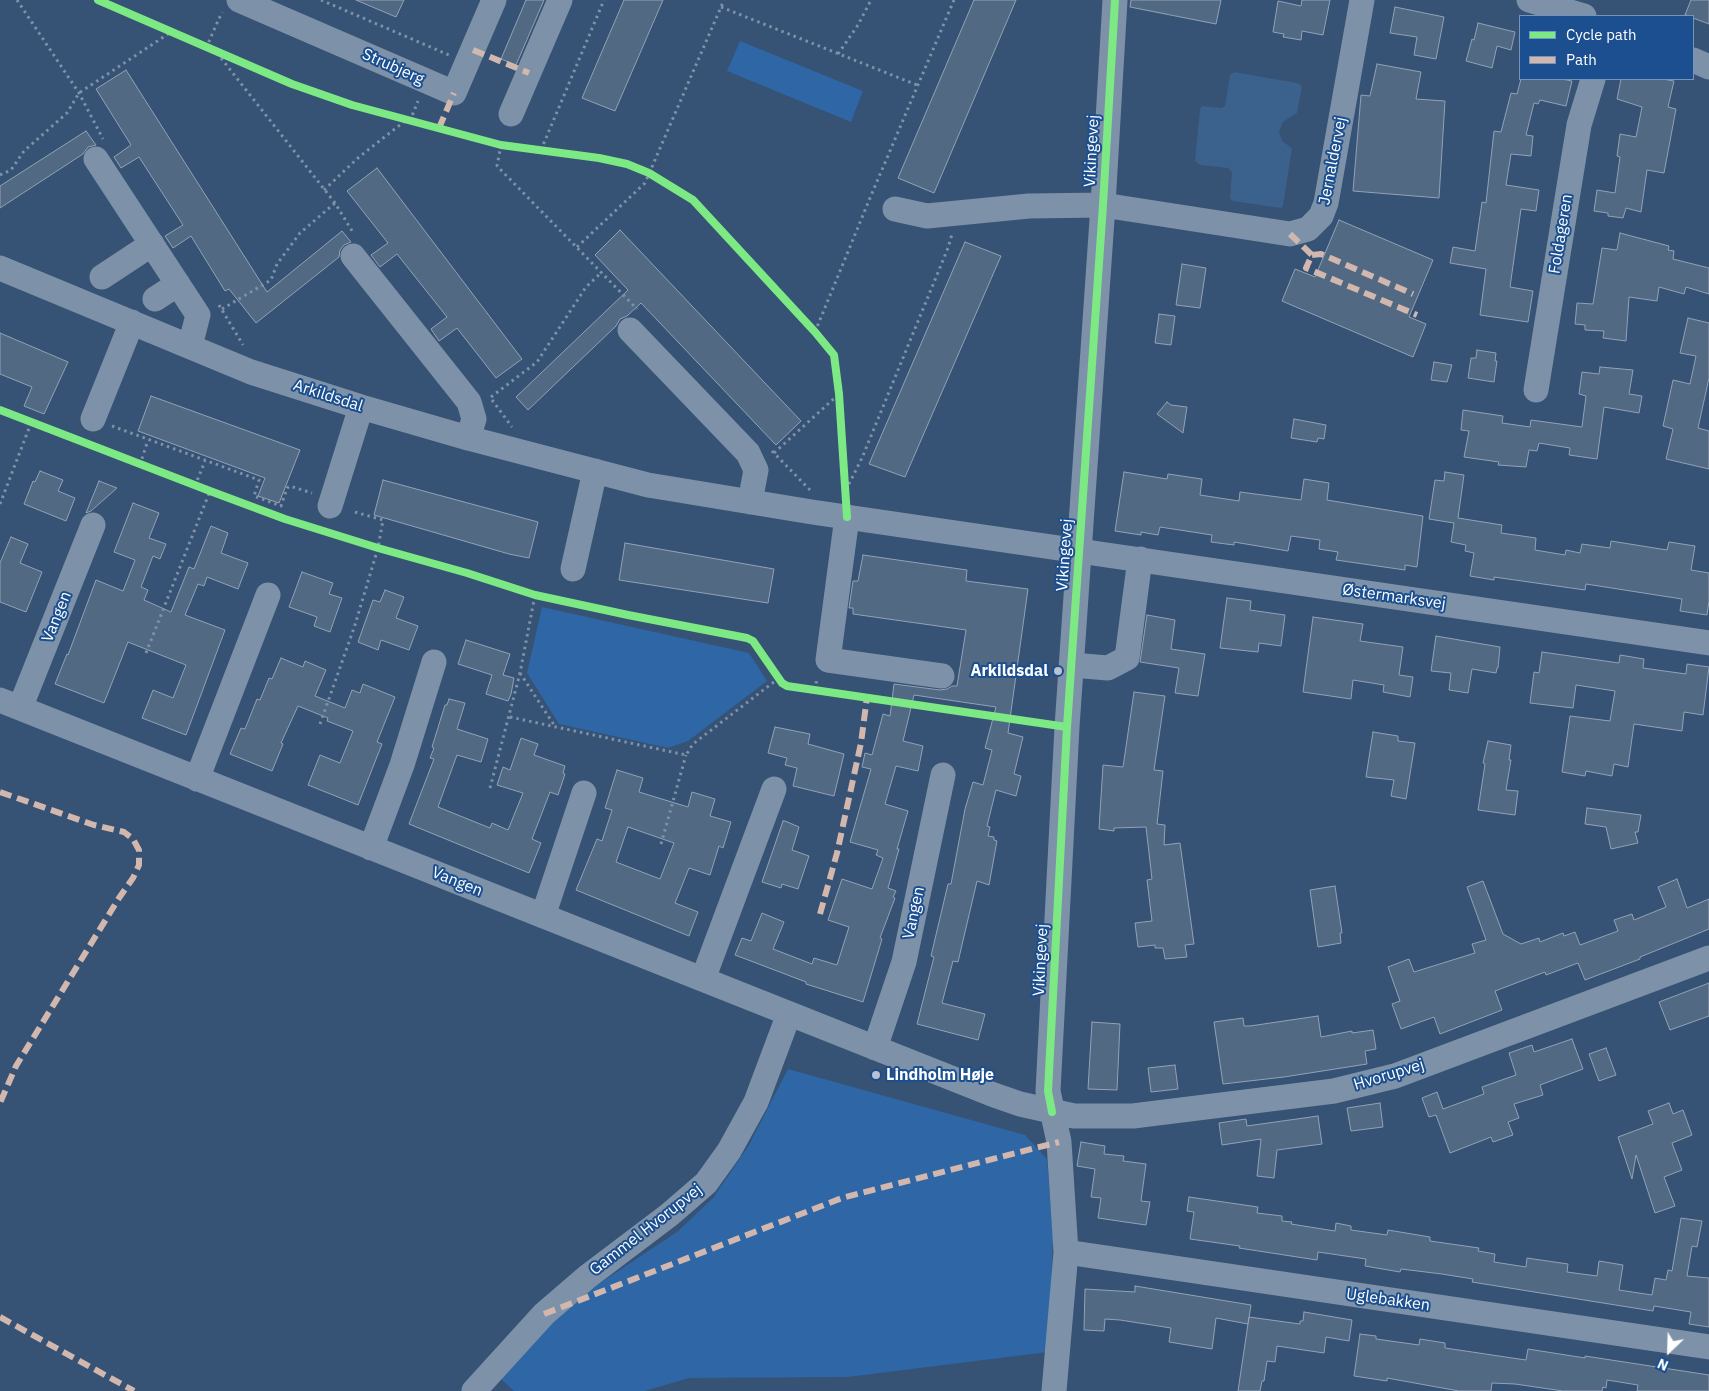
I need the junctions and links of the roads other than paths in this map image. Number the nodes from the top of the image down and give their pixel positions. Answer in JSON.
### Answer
{"nodes":[{"id":1,"x":494,"y":0,"type":"edge"},
{"id":2,"x":560,"y":0,"type":"edge"},
{"id":3,"x":1115,"y":0,"type":"edge"},
{"id":4,"x":1362,"y":0,"type":"edge"},
{"id":5,"x":1529,"y":0,"type":"edge"},
{"id":6,"x":231,"y":4,"type":"edge"},
{"id":7,"x":1581,"y":15,"type":"edge"},
{"id":8,"x":1694,"y":60,"type":"edge"},
{"id":9,"x":1709,"y":67,"type":"edge"},
{"id":10,"x":1593,"y":80,"type":"edge"},
{"id":11,"x":511,"y":114,"type":"dead end"},
{"id":12,"x":96,"y":159,"type":"dead end"},
{"id":13,"x":1103,"y":205,"type":"junction"},
{"id":14,"x":896,"y":210,"type":"dead end"},
{"id":15,"x":152,"y":244,"type":"junction"},
{"id":16,"x":353,"y":256,"type":"dead end"},
{"id":17,"x":0,"y":268,"type":"edge"},
{"id":18,"x":102,"y":277,"type":"dead end"},
{"id":19,"x":178,"y":284,"type":"junction"},
{"id":20,"x":155,"y":299,"type":"dead end"},
{"id":21,"x":132,"y":322,"type":"junction"},
{"id":22,"x":630,"y":330,"type":"dead end"},
{"id":23,"x":190,"y":346,"type":"junction"},
{"id":24,"x":1536,"y":390,"type":"dead end"},
{"id":25,"x":361,"y":407,"type":"junction"},
{"id":26,"x":93,"y":419,"type":"road end"},
{"id":27,"x":468,"y":438,"type":"junction"},
{"id":28,"x":595,"y":471,"type":"junction"},
{"id":29,"x":750,"y":502,"type":"junction"},
{"id":30,"x":331,"y":503,"type":"road end"},
{"id":31,"x":847,"y":518,"type":"junction"},
{"id":32,"x":93,"y":525,"type":"dead end"},
{"id":33,"x":1079,"y":550,"type":"junction"},
{"id":34,"x":1140,"y":559,"type":"junction"},
{"id":35,"x":574,"y":569,"type":"dead end"},
{"id":36,"x":268,"y":595,"type":"dead end"},
{"id":37,"x":1709,"y":643,"type":"edge"},
{"id":38,"x":434,"y":662,"type":"dead end"},
{"id":39,"x":1072,"y":666,"type":"junction"},
{"id":40,"x":942,"y":676,"type":"dead end"},
{"id":41,"x":10,"y":704,"type":"edge"},
{"id":42,"x":943,"y":775,"type":"dead end"},
{"id":43,"x":197,"y":778,"type":"junction"},
{"id":44,"x":774,"y":789,"type":"dead end"},
{"id":45,"x":584,"y":793,"type":"dead end"},
{"id":46,"x":371,"y":848,"type":"junction"},
{"id":47,"x":543,"y":916,"type":"junction"},
{"id":48,"x":1709,"y":958,"type":"edge"},
{"id":49,"x":703,"y":979,"type":"junction"},
{"id":50,"x":790,"y":1014,"type":"junction"},
{"id":51,"x":875,"y":1048,"type":"junction"},
{"id":52,"x":1052,"y":1112,"type":"junction"},
{"id":53,"x":1066,"y":1252,"type":"junction"},
{"id":54,"x":1709,"y":1347,"type":"edge"},
{"id":55,"x":474,"y":1391,"type":"edge"},
{"id":56,"x":1054,"y":1391,"type":"edge"}],
"edges":[{"from":1,"to":6,"type":"street","name":"Strubjerg"},
{"from":2,"to":11,"type":"street"},
{"from":3,"to":13,"type":"street","name":"Vikingevej"},
{"from":4,"to":13,"type":"street","name":"Jernaldervej"},
{"from":5,"to":7,"type":"street"},
{"from":8,"to":9,"type":"street"},
{"from":10,"to":24,"type":"street","name":"Foldageren"},
{"from":12,"to":15,"type":"street"},
{"from":13,"to":14,"type":"street","name":"Vikingevej"},
{"from":13,"to":33,"type":"street","name":"Vikingevej"},
{"from":15,"to":18,"type":"street"},
{"from":15,"to":19,"type":"street"},
{"from":16,"to":27,"type":"street"},
{"from":17,"to":21,"type":"street","name":"Arkildsdal"},
{"from":19,"to":20,"type":"street"},
{"from":19,"to":23,"type":"street"},
{"from":21,"to":23,"type":"street","name":"Arkildsdal"},
{"from":21,"to":26,"type":"street"},
{"from":22,"to":29,"type":"street"},
{"from":23,"to":25,"type":"street","name":"Arkildsdal"},
{"from":25,"to":27,"type":"street","name":"Arkildsdal"},
{"from":25,"to":30,"type":"street"},
{"from":27,"to":28,"type":"street","name":"Arkildsdal"},
{"from":28,"to":29,"type":"street","name":"Arkildsdal"},
{"from":28,"to":35,"type":"street"},
{"from":29,"to":31,"type":"street","name":"Arkildsdal"},
{"from":31,"to":33,"type":"street","name":"Arkildsdal"},
{"from":31,"to":40,"type":"street"},
{"from":32,"to":41,"type":"street","name":"Vangen"},
{"from":33,"to":34,"type":"street","name":"Østermarksvej"},
{"from":33,"to":39,"type":"street","name":"Vikingevej"},
{"from":34,"to":37,"type":"street","name":"Østermarksvej"},
{"from":34,"to":39,"type":"street"},
{"from":36,"to":43,"type":"street"},
{"from":38,"to":46,"type":"street"},
{"from":39,"to":52,"type":"street","name":"Vikingevej"},
{"from":41,"to":43,"type":"street","name":"Vangen"},
{"from":42,"to":51,"type":"street","name":"Vangen"},
{"from":43,"to":46,"type":"street","name":"Vangen"},
{"from":44,"to":49,"type":"street"},
{"from":45,"to":47,"type":"street"},
{"from":46,"to":47,"type":"street","name":"Vangen"},
{"from":47,"to":49,"type":"street","name":"Vangen"},
{"from":48,"to":52,"type":"street","name":"Hvorupvej"},
{"from":49,"to":50,"type":"street","name":"Vangen"},
{"from":50,"to":51,"type":"street","name":"Vangen"},
{"from":50,"to":55,"type":"street","name":"Gammel Hvorupvej"},
{"from":51,"to":52,"type":"street","name":"Vangen"},
{"from":52,"to":53,"type":"street","name":"Vikingevej"},
{"from":53,"to":54,"type":"street","name":"Uglebakken"},
{"from":53,"to":56,"type":"street","name":"Vikingevej"}]}
